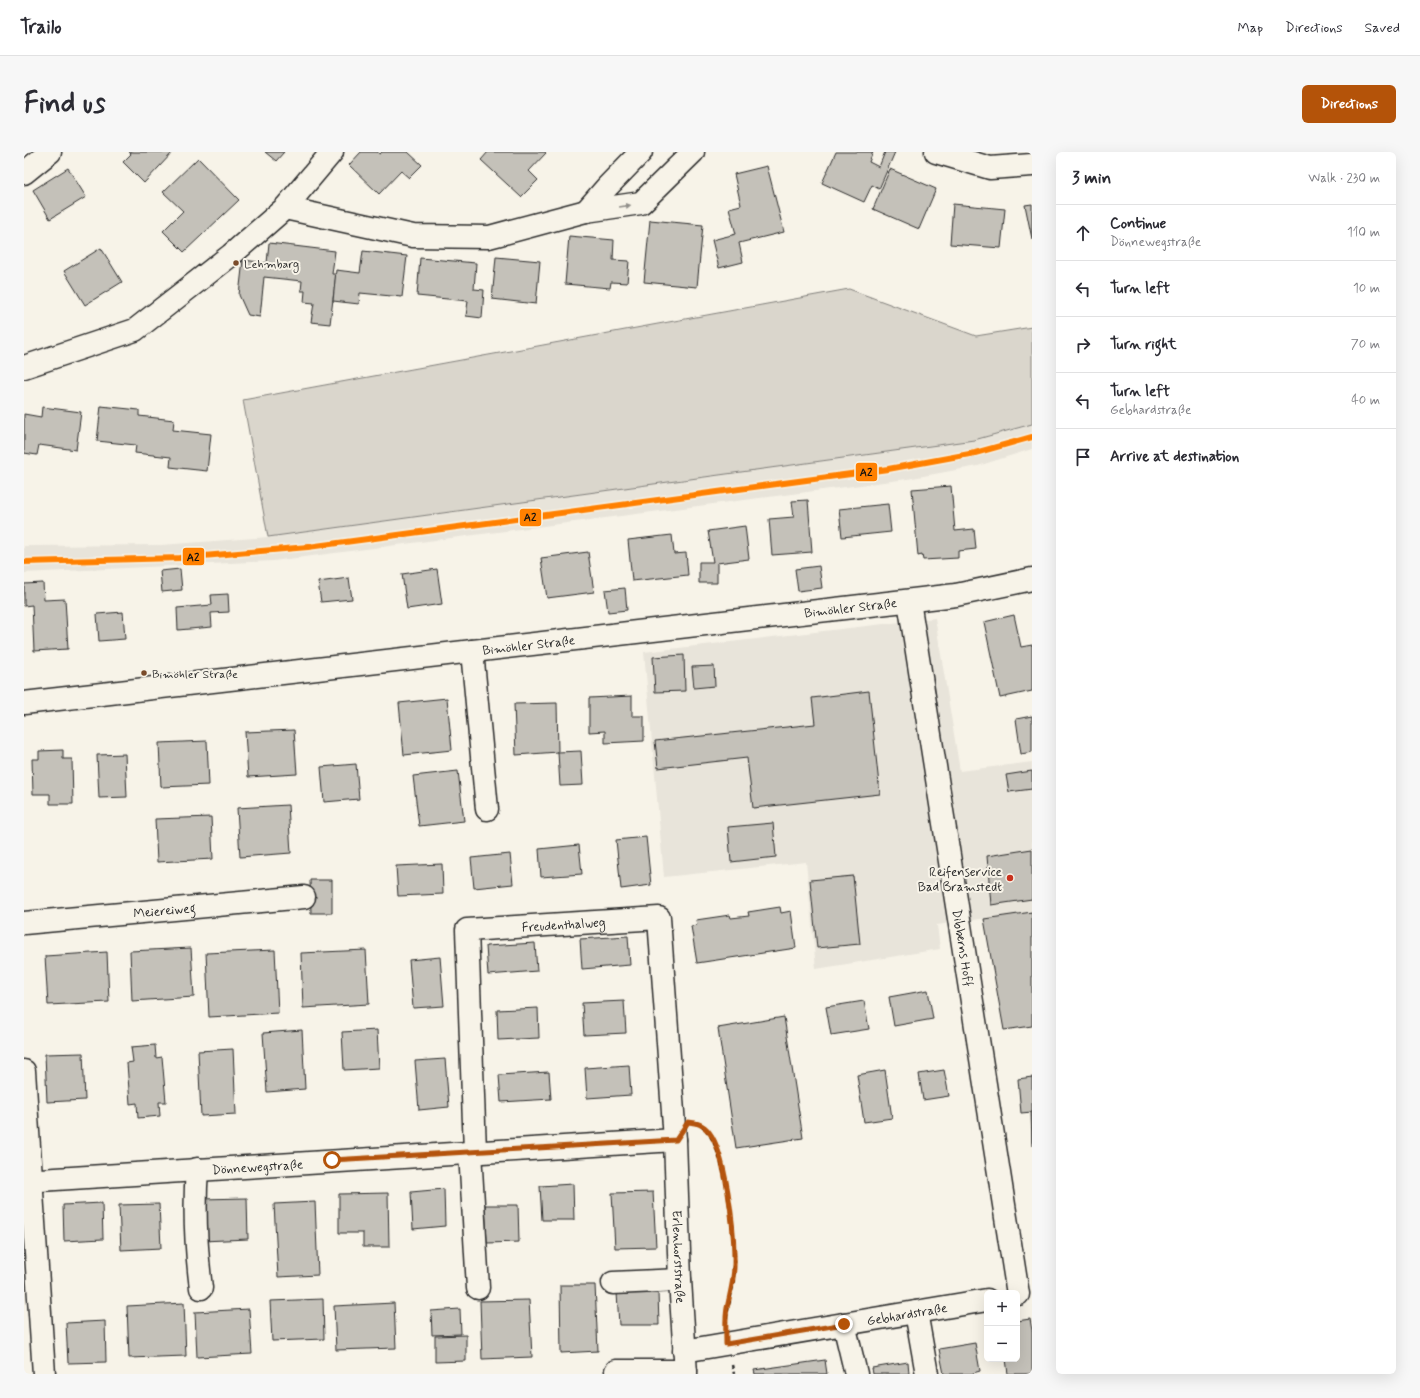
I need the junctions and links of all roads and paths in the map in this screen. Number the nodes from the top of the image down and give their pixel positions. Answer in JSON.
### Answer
{"nodes":[{"id":1,"x":50,"y":152,"type":"edge"},
{"id":2,"x":332,"y":152,"type":"edge"},
{"id":3,"x":642,"y":152,"type":"edge"},
{"id":4,"x":693,"y":152,"type":"edge"},
{"id":5,"x":936,"y":152,"type":"edge"},
{"id":6,"x":1032,"y":165,"type":"edge"},
{"id":7,"x":24,"y":173,"type":"edge"},
{"id":8,"x":285,"y":208,"type":"junction"},
{"id":9,"x":586,"y":211,"type":"junction"},
{"id":10,"x":24,"y":368,"type":"edge"},
{"id":11,"x":1032,"y":579,"type":"edge"},
{"id":12,"x":909,"y":601,"type":"junction"},
{"id":13,"x":472,"y":652,"type":"junction"},
{"id":14,"x":24,"y":703,"type":"edge"},
{"id":15,"x":487,"y":809,"type":"dead end"},
{"id":16,"x":304,"y":897,"type":"dead end"},
{"id":17,"x":24,"y":922,"type":"edge"},
{"id":18,"x":24,"y":1071,"type":"edge"},
{"id":19,"x":676,"y":1140,"type":"junction"},
{"id":20,"x":472,"y":1151,"type":"junction"},
{"id":21,"x":197,"y":1169,"type":"junction"},
{"id":22,"x":28,"y":1180,"type":"edge"},
{"id":23,"x":680,"y":1280,"type":"junction"},
{"id":24,"x":613,"y":1283,"type":"dead end"},
{"id":25,"x":201,"y":1288,"type":"dead end"},
{"id":26,"x":478,"y":1288,"type":"dead end"},
{"id":27,"x":1022,"y":1293,"type":"edge"},
{"id":28,"x":984,"y":1301,"type":"edge"},
{"id":29,"x":916,"y":1312,"type":"junction"},
{"id":30,"x":844,"y":1324,"type":"junction"},
{"id":31,"x":726,"y":1344,"type":"junction"},
{"id":32,"x":685,"y":1366,"type":"edge"},
{"id":33,"x":616,"y":1371,"type":"dead end"},
{"id":34,"x":44,"y":1374,"type":"edge"},
{"id":35,"x":856,"y":1374,"type":"edge"},
{"id":36,"x":927,"y":1374,"type":"edge"}],
"edges":[{"from":1,"to":7,"type":"street"},
{"from":2,"to":8,"type":"street"},
{"from":3,"to":9,"type":"street"},
{"from":9,"to":4,"type":"street","one_way":true},
{"from":5,"to":6,"type":"street"},
{"from":8,"to":9,"type":"street"},
{"from":8,"to":10,"type":"street"},
{"from":11,"to":12,"type":"street","name":"Bimöhler Straße"},
{"from":12,"to":13,"type":"street","name":"Bimöhler Straße"},
{"from":12,"to":27,"type":"street","name":"Dibberns Hoff"},
{"from":13,"to":14,"type":"street","name":"Bimöhler Straße"},
{"from":13,"to":15,"type":"street"},
{"from":16,"to":17,"type":"street","name":"Meiereiweg"},
{"from":18,"to":22,"type":"street"},
{"from":19,"to":20,"type":"street","name":"Dönnewegstraße"},
{"from":19,"to":20,"type":"street","name":"Freudenthalweg"},
{"from":19,"to":23,"type":"street","name":"Erlenhorststraße"},
{"from":19,"to":31,"type":"path"},
{"from":20,"to":21,"type":"street","name":"Dönnewegstraße"},
{"from":20,"to":26,"type":"street"},
{"from":21,"to":22,"type":"street","name":"Dönnewegstraße"},
{"from":21,"to":25,"type":"street"},
{"from":22,"to":34,"type":"street"},
{"from":23,"to":24,"type":"street"},
{"from":23,"to":32,"type":"street","name":"Erlenhorststraße"},
{"from":28,"to":29,"type":"street","name":"Gebhardstraße"},
{"from":29,"to":30,"type":"street","name":"Gebhardstraße"},
{"from":29,"to":36,"type":"street"},
{"from":30,"to":31,"type":"street","name":"Gebhardstraße"},
{"from":30,"to":35,"type":"street"},
{"from":31,"to":32,"type":"street","name":"Gebhardstraße"},
{"from":32,"to":33,"type":"street","name":"Gebhardstraße"}]}
